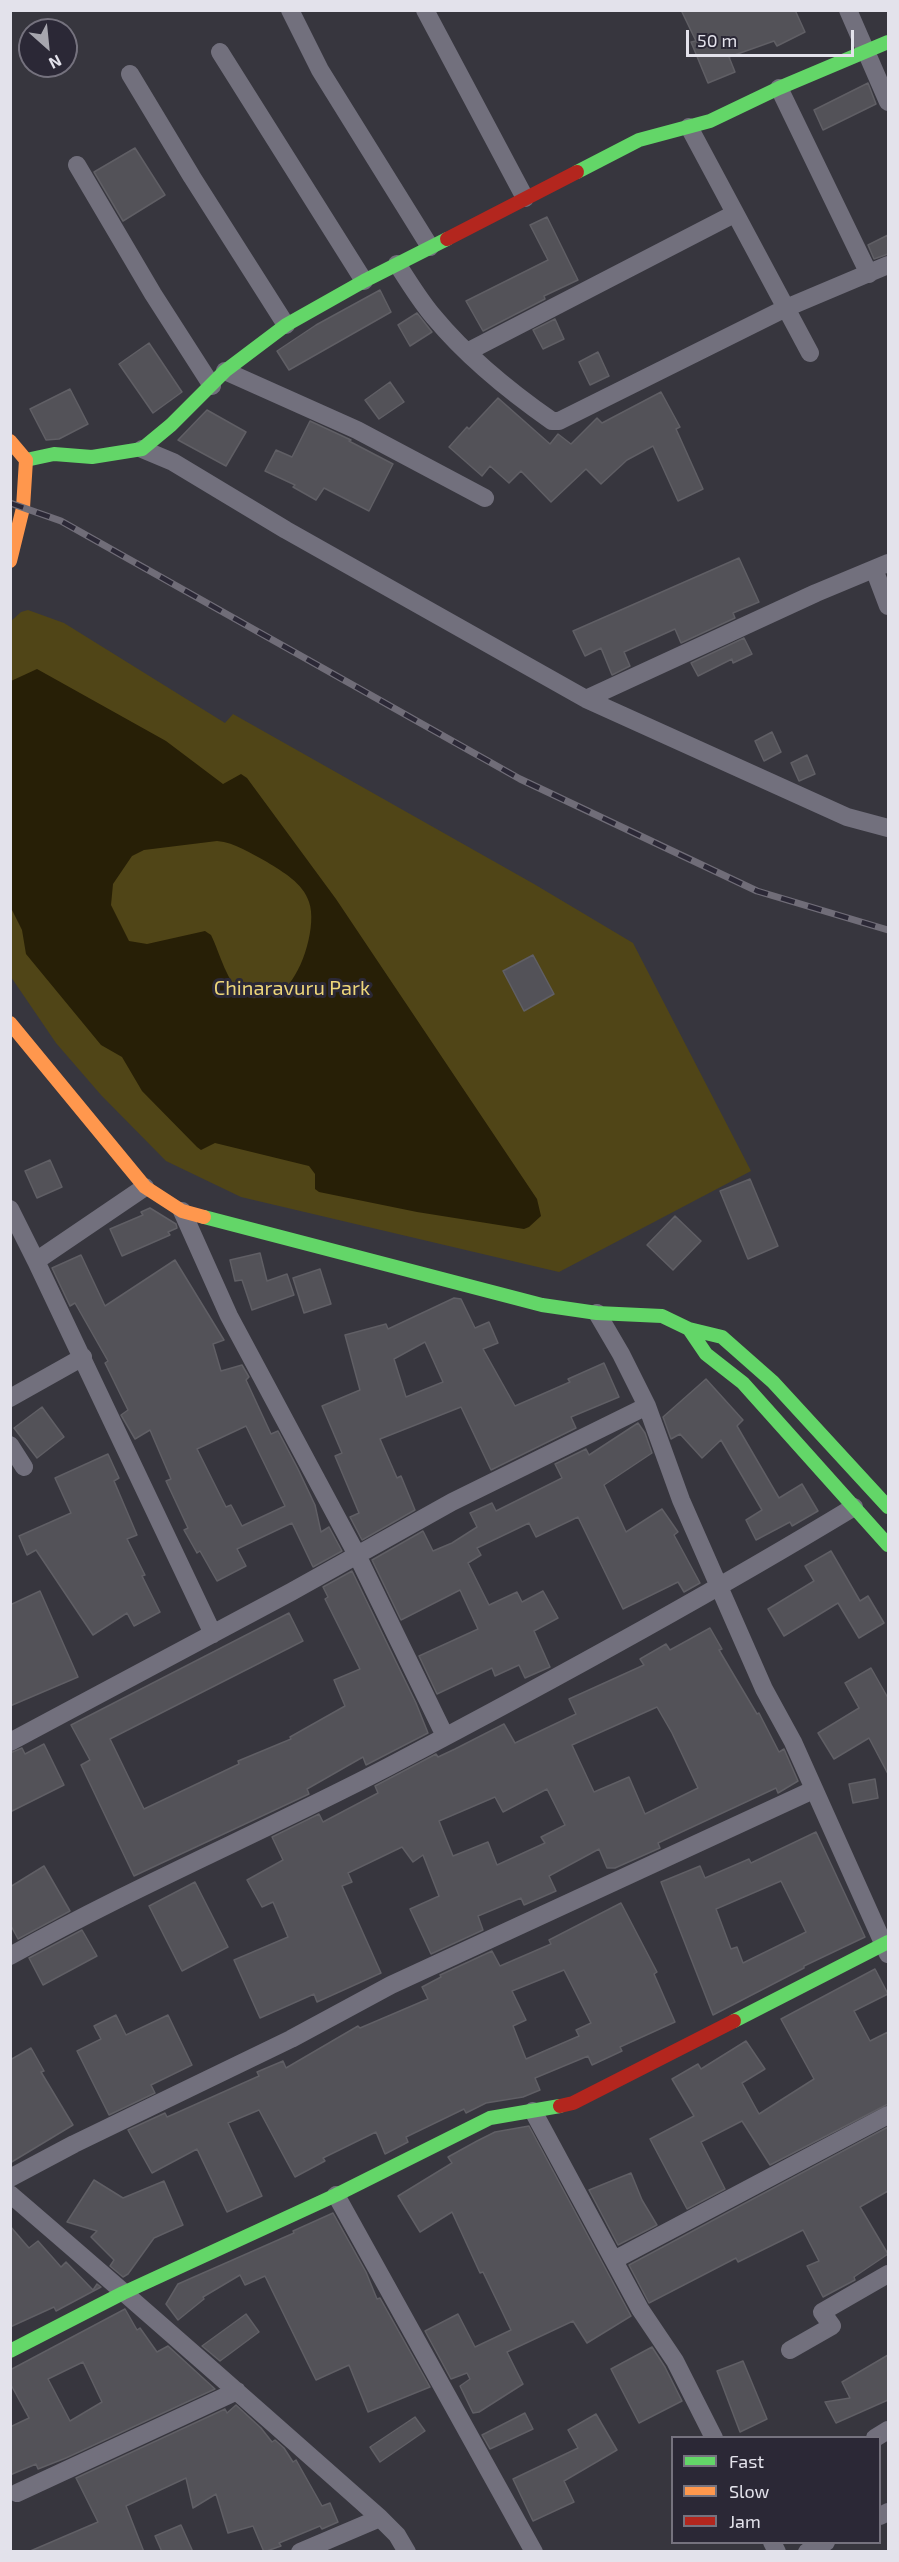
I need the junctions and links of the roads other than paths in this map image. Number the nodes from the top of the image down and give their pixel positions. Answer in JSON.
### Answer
{"nodes":[{"id":1,"x":290,"y":10,"type":"edge"},
{"id":2,"x":425,"y":10,"type":"edge"},
{"id":3,"x":848,"y":10,"type":"edge"},
{"id":4,"x":888,"y":42,"type":"edge"},
{"id":5,"x":220,"y":52,"type":"dead end"},
{"id":6,"x":866,"y":52,"type":"junction"},
{"id":7,"x":130,"y":74,"type":"dead end"},
{"id":8,"x":779,"y":88,"type":"junction"},
{"id":9,"x":888,"y":102,"type":"edge"},
{"id":10,"x":689,"y":127,"type":"junction"},
{"id":11,"x":76,"y":165,"type":"dead end"},
{"id":12,"x":525,"y":198,"type":"junction"},
{"id":13,"x":734,"y":214,"type":"junction"},
{"id":14,"x":430,"y":247,"type":"junction"},
{"id":15,"x":397,"y":264,"type":"junction"},
{"id":16,"x":888,"y":265,"type":"edge"},
{"id":17,"x":869,"y":274,"type":"junction"},
{"id":18,"x":363,"y":282,"type":"junction"},
{"id":19,"x":786,"y":308,"type":"junction"},
{"id":20,"x":286,"y":324,"type":"junction"},
{"id":21,"x":467,"y":352,"type":"junction"},
{"id":22,"x":810,"y":352,"type":"dead end"},
{"id":23,"x":225,"y":371,"type":"junction"},
{"id":24,"x":212,"y":386,"type":"junction"},
{"id":25,"x":10,"y":441,"type":"edge"},
{"id":26,"x":142,"y":449,"type":"junction"},
{"id":27,"x":26,"y":460,"type":"junction"},
{"id":28,"x":485,"y":498,"type":"dead end"},
{"id":29,"x":10,"y":561,"type":"edge"},
{"id":30,"x":881,"y":566,"type":"edge"},
{"id":31,"x":888,"y":606,"type":"edge"},
{"id":32,"x":586,"y":699,"type":"junction"},
{"id":33,"x":888,"y":828,"type":"edge"},
{"id":34,"x":10,"y":1023,"type":"edge"},
{"id":35,"x":145,"y":1187,"type":"junction"},
{"id":36,"x":10,"y":1209,"type":"edge"},
{"id":37,"x":182,"y":1211,"type":"junction"},
{"id":38,"x":36,"y":1261,"type":"junction"},
{"id":39,"x":597,"y":1313,"type":"junction"},
{"id":40,"x":689,"y":1329,"type":"junction"},
{"id":41,"x":83,"y":1357,"type":"junction"},
{"id":42,"x":10,"y":1398,"type":"edge"},
{"id":43,"x":647,"y":1406,"type":"junction"},
{"id":44,"x":10,"y":1445,"type":"edge"},
{"id":45,"x":24,"y":1467,"type":"dead end"},
{"id":46,"x":854,"y":1507,"type":"junction"},
{"id":47,"x":888,"y":1507,"type":"edge"},
{"id":48,"x":888,"y":1545,"type":"edge"},
{"id":49,"x":357,"y":1555,"type":"junction"},
{"id":50,"x":720,"y":1588,"type":"junction"},
{"id":51,"x":213,"y":1634,"type":"junction"},
{"id":52,"x":445,"y":1736,"type":"junction"},
{"id":53,"x":10,"y":1742,"type":"edge"},
{"id":54,"x":813,"y":1790,"type":"junction"},
{"id":55,"x":887,"y":1948,"type":"edge"},
{"id":56,"x":10,"y":1956,"type":"edge"},
{"id":57,"x":533,"y":2111,"type":"junction"},
{"id":58,"x":888,"y":2115,"type":"edge"},
{"id":59,"x":10,"y":2178,"type":"edge"},
{"id":60,"x":10,"y":2194,"type":"edge"},
{"id":61,"x":336,"y":2195,"type":"junction"},
{"id":62,"x":614,"y":2260,"type":"junction"},
{"id":63,"x":888,"y":2274,"type":"edge"},
{"id":64,"x":123,"y":2294,"type":"junction"},
{"id":65,"x":790,"y":2350,"type":"dead end"},
{"id":66,"x":10,"y":2351,"type":"edge"},
{"id":67,"x":237,"y":2391,"type":"junction"},
{"id":68,"x":713,"y":2436,"type":"edge"},
{"id":69,"x":17,"y":2493,"type":"dead end"},
{"id":70,"x":380,"y":2518,"type":"junction"},
{"id":71,"x":822,"y":2544,"type":"edge"},
{"id":72,"x":300,"y":2552,"type":"edge"},
{"id":73,"x":407,"y":2552,"type":"edge"},
{"id":74,"x":534,"y":2552,"type":"edge"},
{"id":75,"x":807,"y":2552,"type":"edge"}],
"edges":[{"from":1,"to":14,"type":"street"},
{"from":2,"to":12,"type":"street"},
{"from":3,"to":6,"type":"street"},
{"from":4,"to":6,"type":"street"},
{"from":5,"to":18,"type":"street"},
{"from":6,"to":8,"type":"street"},
{"from":6,"to":9,"type":"street"},
{"from":7,"to":20,"type":"street"},
{"from":8,"to":10,"type":"street"},
{"from":8,"to":17,"type":"street"},
{"from":10,"to":12,"type":"street"},
{"from":10,"to":13,"type":"street"},
{"from":11,"to":24,"type":"street"},
{"from":12,"to":14,"type":"street"},
{"from":13,"to":19,"type":"street"},
{"from":13,"to":21,"type":"street"},
{"from":14,"to":15,"type":"street"},
{"from":15,"to":18,"type":"street"},
{"from":15,"to":21,"type":"street"},
{"from":16,"to":17,"type":"street"},
{"from":17,"to":19,"type":"street"},
{"from":18,"to":20,"type":"street"},
{"from":19,"to":21,"type":"street"},
{"from":19,"to":22,"type":"street"},
{"from":20,"to":23,"type":"street"},
{"from":23,"to":24,"type":"street"},
{"from":23,"to":28,"type":"street"},
{"from":24,"to":26,"type":"street"},
{"from":25,"to":27,"type":"street"},
{"from":26,"to":27,"type":"street"},
{"from":26,"to":32,"type":"street"},
{"from":27,"to":29,"type":"street"},
{"from":30,"to":31,"type":"street"},
{"from":30,"to":32,"type":"street"},
{"from":32,"to":33,"type":"street"},
{"from":34,"to":35,"type":"street"},
{"from":35,"to":37,"type":"street"},
{"from":35,"to":38,"type":"street"},
{"from":36,"to":38,"type":"street"},
{"from":37,"to":39,"type":"street"},
{"from":37,"to":49,"type":"street"},
{"from":38,"to":41,"type":"street"},
{"from":39,"to":40,"type":"street"},
{"from":39,"to":43,"type":"street"},
{"from":40,"to":46,"type":"street"},
{"from":40,"to":47,"type":"street"},
{"from":41,"to":42,"type":"street"},
{"from":41,"to":51,"type":"street"},
{"from":43,"to":49,"type":"street"},
{"from":43,"to":50,"type":"street"},
{"from":44,"to":45,"type":"street"},
{"from":46,"to":48,"type":"street"},
{"from":46,"to":50,"type":"street"},
{"from":49,"to":51,"type":"street"},
{"from":49,"to":52,"type":"street"},
{"from":50,"to":52,"type":"street"},
{"from":50,"to":54,"type":"street"},
{"from":51,"to":53,"type":"street"},
{"from":52,"to":56,"type":"street"},
{"from":54,"to":55,"type":"street"},
{"from":54,"to":59,"type":"street"},
{"from":55,"to":57,"type":"street"},
{"from":57,"to":61,"type":"street"},
{"from":57,"to":62,"type":"street"},
{"from":58,"to":62,"type":"street"},
{"from":60,"to":64,"type":"street"},
{"from":61,"to":64,"type":"street"},
{"from":61,"to":74,"type":"street"},
{"from":62,"to":68,"type":"street"},
{"from":63,"to":65,"type":"street"},
{"from":64,"to":66,"type":"street"},
{"from":64,"to":67,"type":"street"},
{"from":67,"to":69,"type":"street"},
{"from":67,"to":70,"type":"street"},
{"from":70,"to":72,"type":"street"},
{"from":70,"to":73,"type":"street"},
{"from":71,"to":75,"type":"street"}]}
